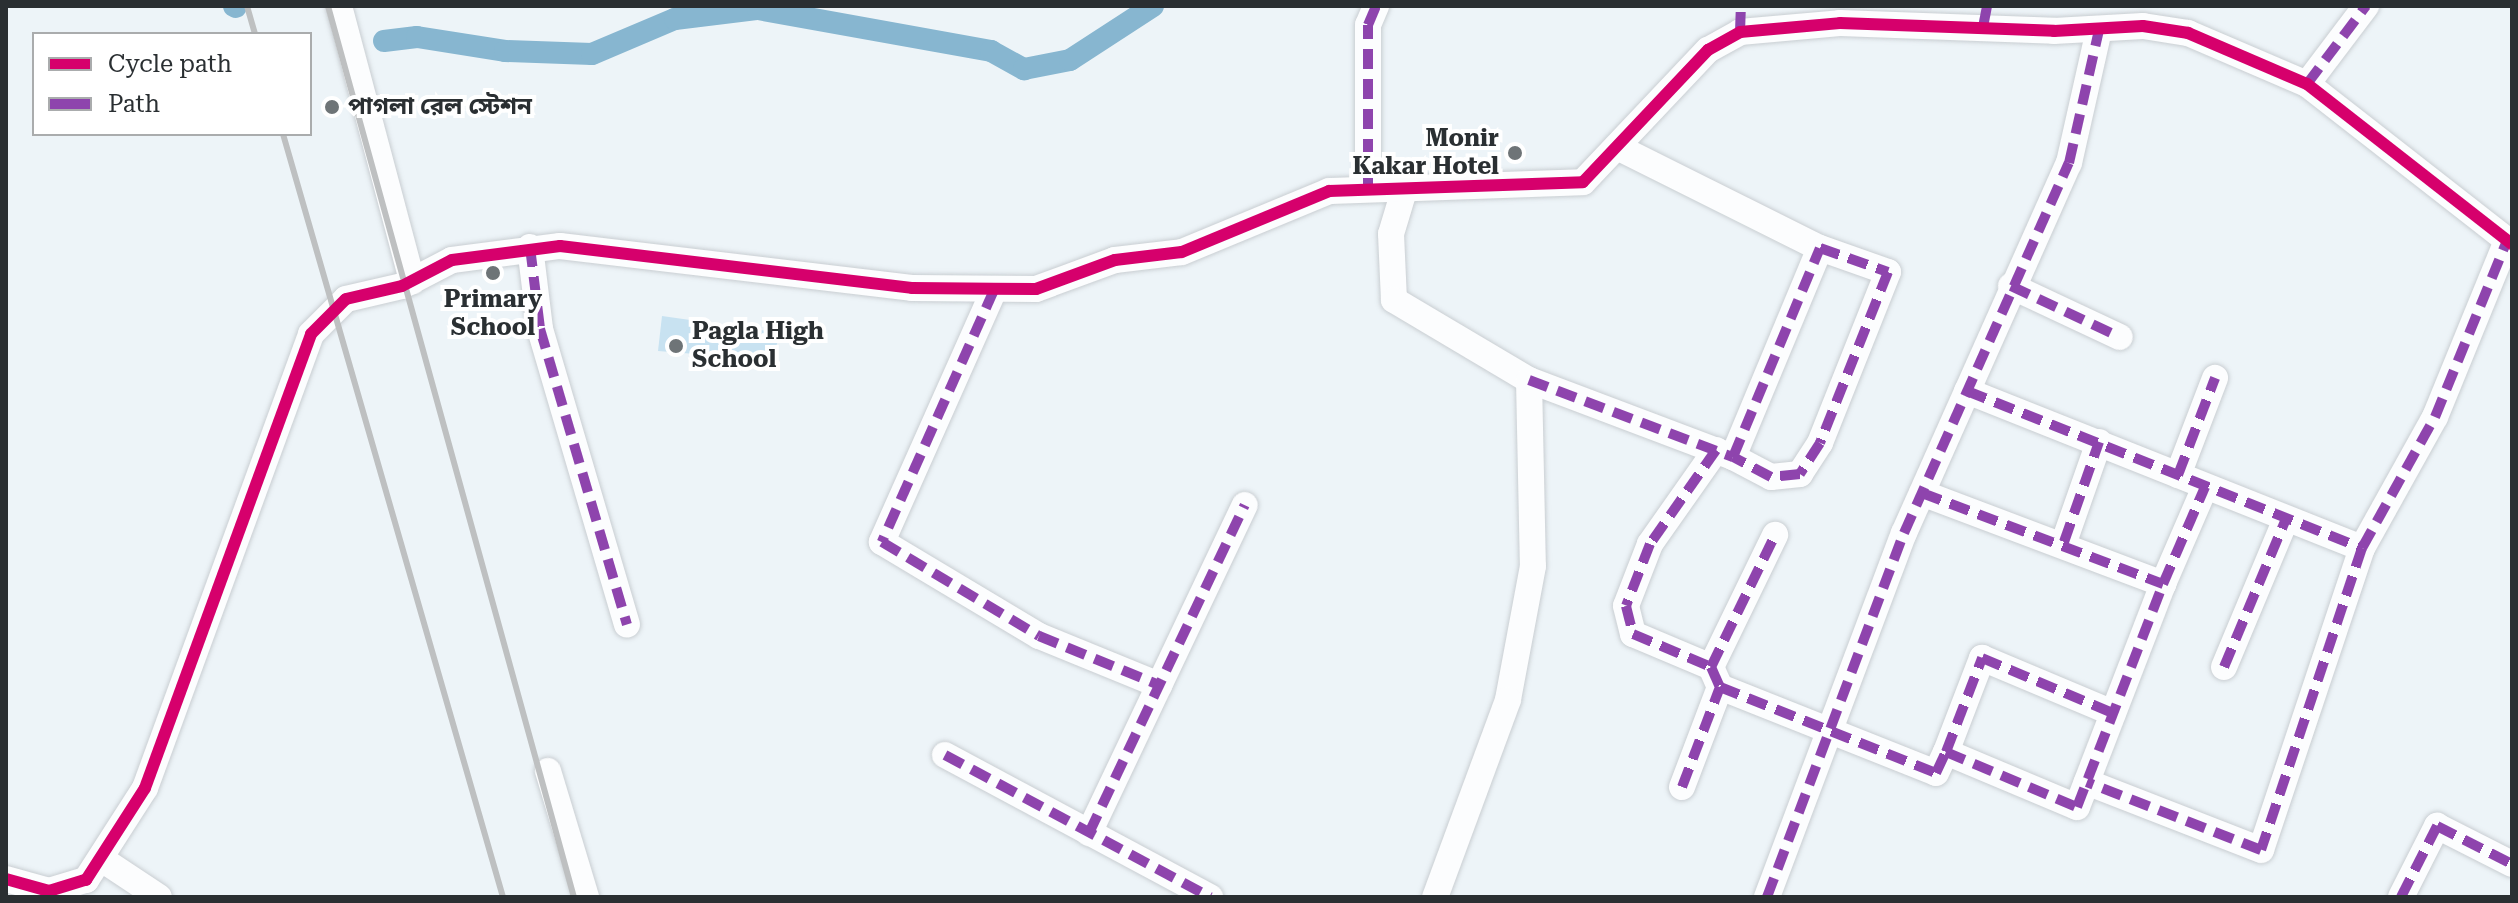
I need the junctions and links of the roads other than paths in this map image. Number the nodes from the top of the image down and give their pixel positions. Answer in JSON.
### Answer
{"nodes":[{"id":1,"x":339,"y":6,"type":"edge"},
{"id":2,"x":1376,"y":6,"type":"edge"},
{"id":3,"x":2366,"y":6,"type":"edge"},
{"id":4,"x":1985,"y":17,"type":"edge"},
{"id":5,"x":1741,"y":19,"type":"edge"},
{"id":6,"x":2099,"y":30,"type":"junction"},
{"id":7,"x":2307,"y":84,"type":"junction"},
{"id":8,"x":1617,"y":147,"type":"junction"},
{"id":9,"x":1406,"y":184,"type":"junction"},
{"id":10,"x":1368,"y":189,"type":"junction"},
{"id":11,"x":2510,"y":242,"type":"edge"},
{"id":12,"x":530,"y":247,"type":"junction"},
{"id":13,"x":1820,"y":248,"type":"junction"},
{"id":14,"x":412,"y":281,"type":"junction"},
{"id":15,"x":2011,"y":286,"type":"junction"},
{"id":16,"x":994,"y":290,"type":"junction"},
{"id":17,"x":2120,"y":337,"type":"dead end"},
{"id":18,"x":2215,"y":378,"type":"dead end"},
{"id":19,"x":1529,"y":380,"type":"junction"},
{"id":20,"x":1967,"y":391,"type":"junction"},
{"id":21,"x":2099,"y":442,"type":"junction"},
{"id":22,"x":1725,"y":453,"type":"junction"},
{"id":23,"x":2178,"y":475,"type":"junction"},
{"id":24,"x":2205,"y":487,"type":"junction"},
{"id":25,"x":1922,"y":493,"type":"junction"},
{"id":26,"x":1245,"y":505,"type":"dead end"},
{"id":27,"x":2286,"y":519,"type":"junction"},
{"id":28,"x":1775,"y":535,"type":"dead end"},
{"id":29,"x":2064,"y":542,"type":"junction"},
{"id":30,"x":2362,"y":548,"type":"junction"},
{"id":31,"x":2163,"y":584,"type":"junction"},
{"id":32,"x":627,"y":624,"type":"dead end"},
{"id":33,"x":2224,"y":667,"type":"dead end"},
{"id":34,"x":1716,"y":677,"type":"junction"},
{"id":35,"x":1159,"y":685,"type":"junction"},
{"id":36,"x":2113,"y":713,"type":"junction"},
{"id":37,"x":1827,"y":733,"type":"junction"},
{"id":38,"x":1946,"y":752,"type":"junction"},
{"id":39,"x":945,"y":755,"type":"dead end"},
{"id":40,"x":548,"y":771,"type":"dead end"},
{"id":41,"x":2087,"y":782,"type":"junction"},
{"id":42,"x":1682,"y":787,"type":"dead end"},
{"id":43,"x":1089,"y":833,"type":"junction"},
{"id":44,"x":103,"y":860,"type":"junction"},
{"id":45,"x":2512,"y":864,"type":"edge"},
{"id":46,"x":6,"y":879,"type":"edge"},
{"id":47,"x":67,"y":894,"type":"edge"},
{"id":48,"x":159,"y":897,"type":"edge"},
{"id":49,"x":586,"y":897,"type":"edge"},
{"id":50,"x":1210,"y":897,"type":"edge"},
{"id":51,"x":1435,"y":897,"type":"edge"},
{"id":52,"x":1767,"y":897,"type":"edge"},
{"id":53,"x":2401,"y":897,"type":"edge"}],
"edges":[{"from":1,"to":14,"type":"street"},
{"from":2,"to":10,"type":"street"},
{"from":3,"to":7,"type":"street"},
{"from":4,"to":5,"type":"street"},
{"from":4,"to":6,"type":"street"},
{"from":5,"to":8,"type":"street"},
{"from":6,"to":7,"type":"street"},
{"from":6,"to":15,"type":"street"},
{"from":7,"to":11,"type":"street"},
{"from":8,"to":9,"type":"street"},
{"from":8,"to":13,"type":"street"},
{"from":9,"to":10,"type":"street"},
{"from":9,"to":19,"type":"street"},
{"from":10,"to":16,"type":"street"},
{"from":11,"to":30,"type":"street"},
{"from":12,"to":14,"type":"street"},
{"from":12,"to":16,"type":"street"},
{"from":12,"to":32,"type":"street"},
{"from":13,"to":22,"type":"street"},
{"from":13,"to":22,"type":"street"},
{"from":14,"to":44,"type":"street"},
{"from":15,"to":17,"type":"street"},
{"from":15,"to":20,"type":"street"},
{"from":16,"to":35,"type":"street"},
{"from":18,"to":23,"type":"street"},
{"from":19,"to":22,"type":"street"},
{"from":19,"to":51,"type":"street"},
{"from":20,"to":21,"type":"street"},
{"from":20,"to":25,"type":"street"},
{"from":21,"to":23,"type":"street"},
{"from":21,"to":29,"type":"street"},
{"from":22,"to":34,"type":"street"},
{"from":23,"to":24,"type":"street"},
{"from":24,"to":27,"type":"street"},
{"from":24,"to":31,"type":"street"},
{"from":25,"to":29,"type":"street"},
{"from":25,"to":37,"type":"street"},
{"from":26,"to":35,"type":"street"},
{"from":27,"to":30,"type":"street"},
{"from":27,"to":33,"type":"street"},
{"from":28,"to":34,"type":"street"},
{"from":29,"to":31,"type":"street"},
{"from":30,"to":41,"type":"street"},
{"from":31,"to":36,"type":"street"},
{"from":34,"to":37,"type":"street"},
{"from":34,"to":42,"type":"street"},
{"from":35,"to":43,"type":"street"},
{"from":36,"to":38,"type":"street"},
{"from":36,"to":41,"type":"street"},
{"from":37,"to":38,"type":"street"},
{"from":37,"to":52,"type":"street"},
{"from":38,"to":41,"type":"street"},
{"from":39,"to":43,"type":"street"},
{"from":40,"to":49,"type":"street"},
{"from":43,"to":50,"type":"street"},
{"from":44,"to":47,"type":"street"},
{"from":44,"to":48,"type":"street"},
{"from":45,"to":53,"type":"street"},
{"from":46,"to":47,"type":"street"}]}
